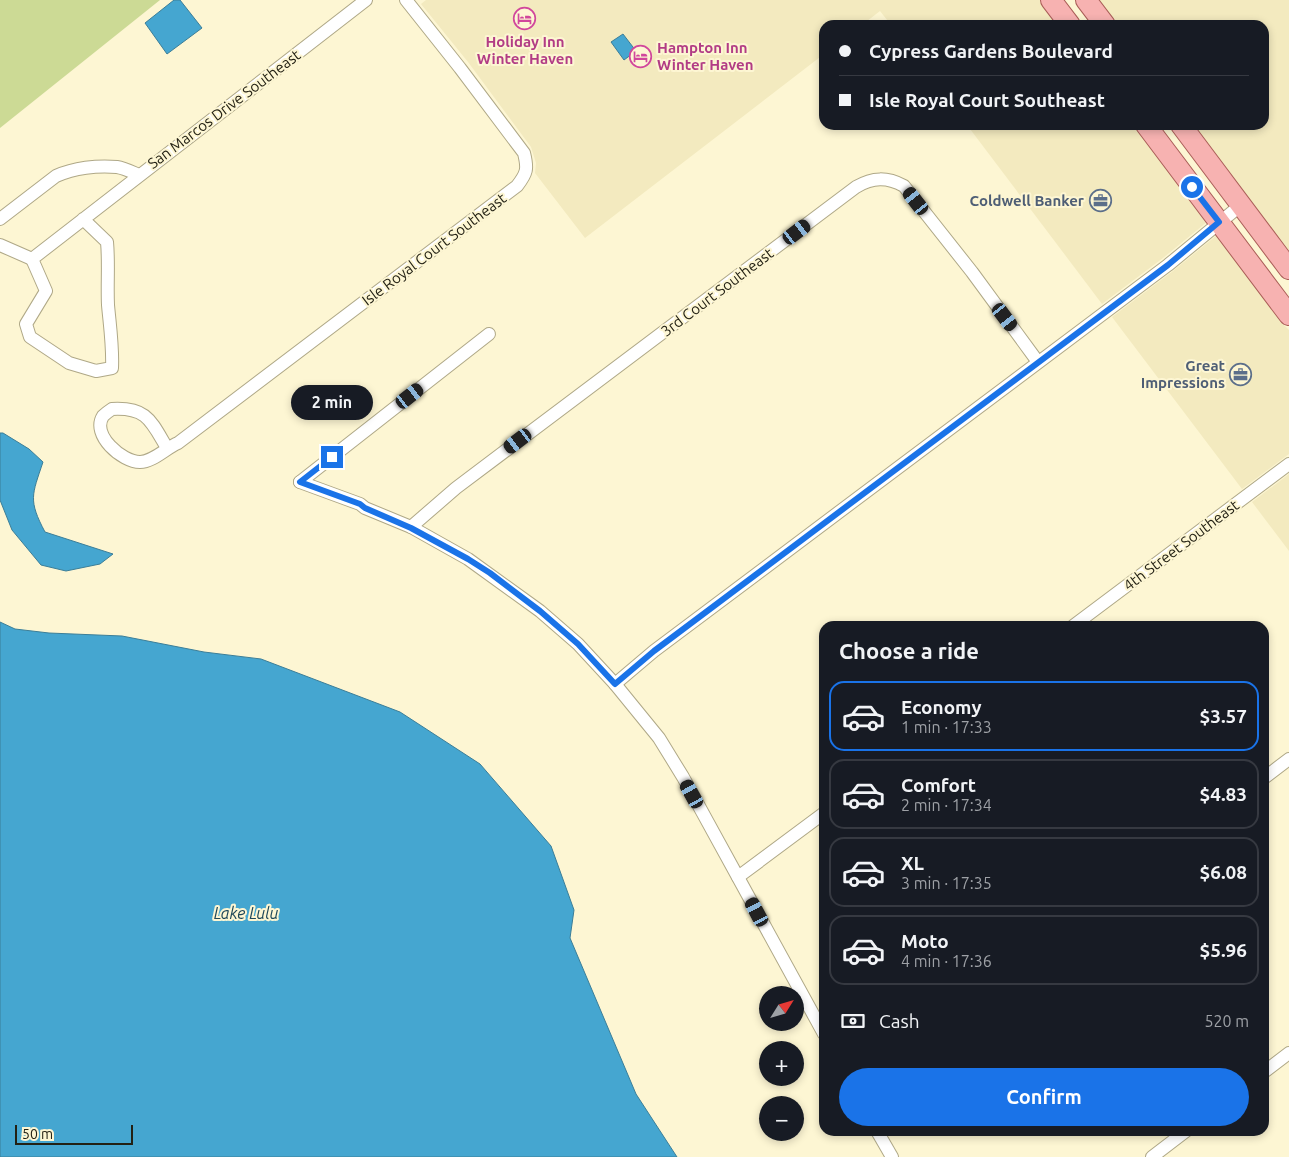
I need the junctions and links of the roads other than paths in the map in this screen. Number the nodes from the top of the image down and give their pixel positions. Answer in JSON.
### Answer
{"nodes":[{"id":1,"x":366,"y":0,"type":"edge"},
{"id":2,"x":406,"y":0,"type":"edge"},
{"id":3,"x":1051,"y":0,"type":"edge"},
{"id":4,"x":1086,"y":0,"type":"edge"},
{"id":5,"x":1066,"y":20,"type":"edge"},
{"id":6,"x":1101,"y":20,"type":"edge"},
{"id":7,"x":1150,"y":130,"type":"edge"},
{"id":8,"x":1185,"y":130,"type":"edge"},
{"id":9,"x":139,"y":175,"type":"junction"},
{"id":10,"x":1241,"y":205,"type":"junction"},
{"id":11,"x":0,"y":219,"type":"edge"},
{"id":12,"x":83,"y":219,"type":"junction"},
{"id":13,"x":1219,"y":222,"type":"junction"},
{"id":14,"x":0,"y":245,"type":"edge"},
{"id":15,"x":32,"y":259,"type":"junction"},
{"id":16,"x":1289,"y":269,"type":"edge"},
{"id":17,"x":1289,"y":315,"type":"edge"},
{"id":18,"x":488,"y":334,"type":"dead end"},
{"id":19,"x":1038,"y":362,"type":"junction"},
{"id":20,"x":167,"y":448,"type":"junction"},
{"id":21,"x":1289,"y":464,"type":"edge"},
{"id":22,"x":411,"y":528,"type":"junction"},
{"id":23,"x":1080,"y":621,"type":"edge"},
{"id":24,"x":615,"y":684,"type":"junction"},
{"id":25,"x":1289,"y":759,"type":"edge"},
{"id":26,"x":1269,"y":774,"type":"edge"},
{"id":27,"x":819,"y":817,"type":"edge"},
{"id":28,"x":738,"y":876,"type":"junction"},
{"id":29,"x":819,"y":1025,"type":"edge"},
{"id":30,"x":1289,"y":1053,"type":"edge"},
{"id":31,"x":1269,"y":1068,"type":"edge"},
{"id":32,"x":880,"y":1136,"type":"edge"},
{"id":33,"x":1179,"y":1136,"type":"edge"},
{"id":34,"x":892,"y":1157,"type":"edge"},
{"id":35,"x":1152,"y":1157,"type":"edge"}],
"edges":[{"from":1,"to":9,"type":"street","name":"San Marcos Drive Southeast"},
{"from":2,"to":20,"type":"street","name":"Isle Royal Court Southeast"},
{"from":3,"to":5,"type":"main road"},
{"from":4,"to":6,"type":"main road"},
{"from":7,"to":13,"type":"main road"},
{"from":8,"to":10,"type":"main road"},
{"from":9,"to":11,"type":"street"},
{"from":9,"to":12,"type":"street","name":"San Marcos Drive Southeast"},
{"from":10,"to":13,"type":"street"},
{"from":10,"to":16,"type":"main road"},
{"from":12,"to":15,"type":"street","name":"San Marcos Drive Southeast"},
{"from":12,"to":15,"type":"street"},
{"from":13,"to":17,"type":"main road"},
{"from":13,"to":19,"type":"street"},
{"from":14,"to":15,"type":"street"},
{"from":18,"to":22,"type":"street"},
{"from":19,"to":22,"type":"street","name":"3rd Court Southeast"},
{"from":19,"to":24,"type":"street"},
{"from":20,"to":20,"type":"street","name":"Isle Royal Court Southeast"},
{"from":21,"to":23,"type":"street","name":"4th Street Southeast"},
{"from":22,"to":24,"type":"street"},
{"from":24,"to":28,"type":"street"},
{"from":25,"to":26,"type":"street"},
{"from":27,"to":28,"type":"street"},
{"from":28,"to":29,"type":"street"},
{"from":30,"to":31,"type":"street"},
{"from":32,"to":34,"type":"street"},
{"from":33,"to":35,"type":"street"}]}
